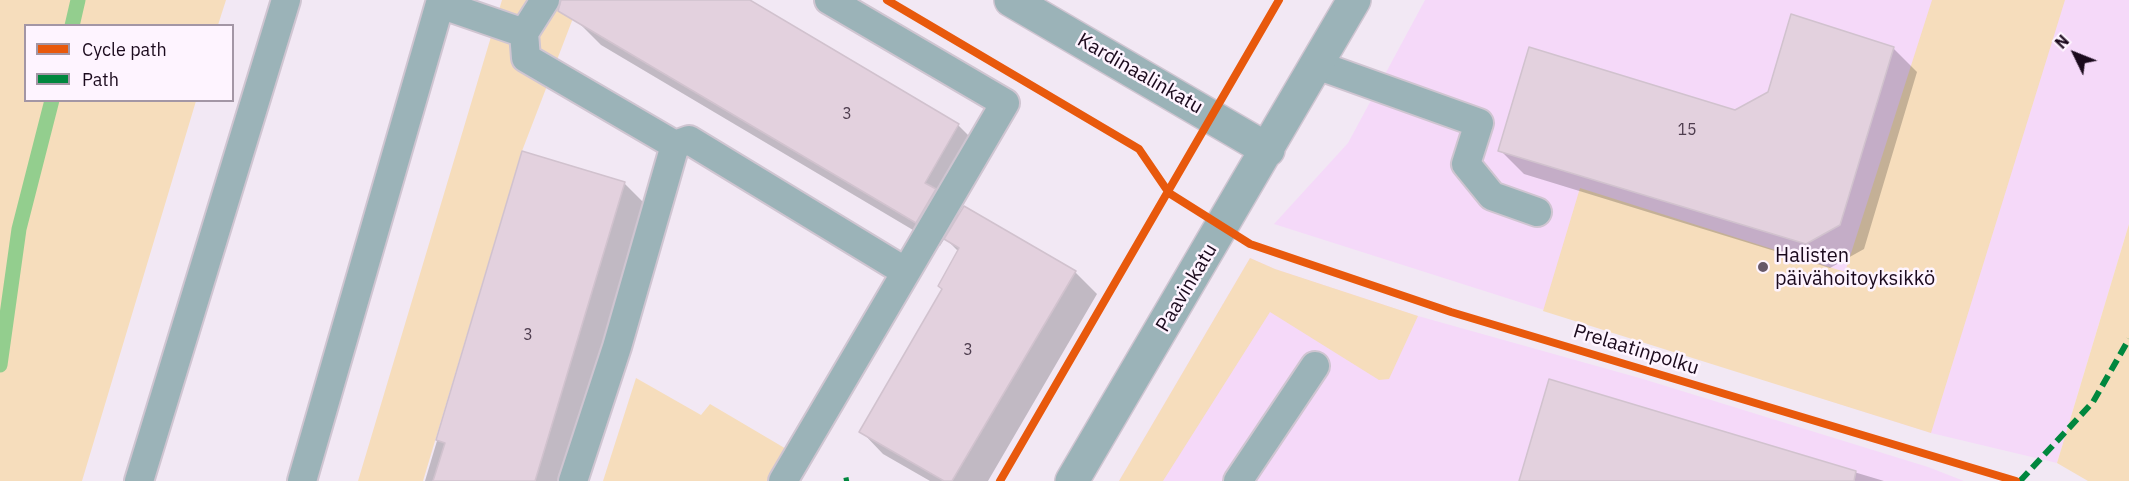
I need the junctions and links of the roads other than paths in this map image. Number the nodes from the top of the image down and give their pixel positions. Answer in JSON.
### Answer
{"nodes":[{"id":1,"x":286,"y":0,"type":"edge"},
{"id":2,"x":545,"y":0,"type":"edge"},
{"id":3,"x":829,"y":0,"type":"edge"},
{"id":4,"x":1011,"y":0,"type":"edge"},
{"id":5,"x":1354,"y":0,"type":"edge"},
{"id":6,"x":441,"y":2,"type":"edge"},
{"id":7,"x":524,"y":33,"type":"junction"},
{"id":8,"x":1317,"y":65,"type":"junction"},
{"id":9,"x":675,"y":145,"type":"junction"},
{"id":10,"x":1269,"y":150,"type":"junction"},
{"id":11,"x":1537,"y":212,"type":"dead end"},
{"id":12,"x":906,"y":272,"type":"junction"},
{"id":13,"x":1315,"y":366,"type":"dead end"},
{"id":14,"x":140,"y":481,"type":"edge"},
{"id":15,"x":302,"y":481,"type":"edge"},
{"id":16,"x":573,"y":481,"type":"edge"},
{"id":17,"x":783,"y":481,"type":"edge"},
{"id":18,"x":1072,"y":481,"type":"edge"},
{"id":19,"x":1238,"y":481,"type":"edge"}],
"edges":[{"from":1,"to":14,"type":"lane"},
{"from":2,"to":7,"type":"lane"},
{"from":3,"to":12,"type":"lane"},
{"from":4,"to":10,"type":"street","name":"Kardinaalinkatu"},
{"from":5,"to":8,"type":"street","name":"Paavinkatu"},
{"from":6,"to":7,"type":"lane"},
{"from":6,"to":15,"type":"lane"},
{"from":7,"to":9,"type":"lane"},
{"from":8,"to":10,"type":"street","name":"Paavinkatu"},
{"from":8,"to":11,"type":"lane"},
{"from":9,"to":12,"type":"lane"},
{"from":9,"to":16,"type":"lane"},
{"from":10,"to":18,"type":"street","name":"Paavinkatu"},
{"from":12,"to":17,"type":"lane"},
{"from":13,"to":19,"type":"lane"}]}
